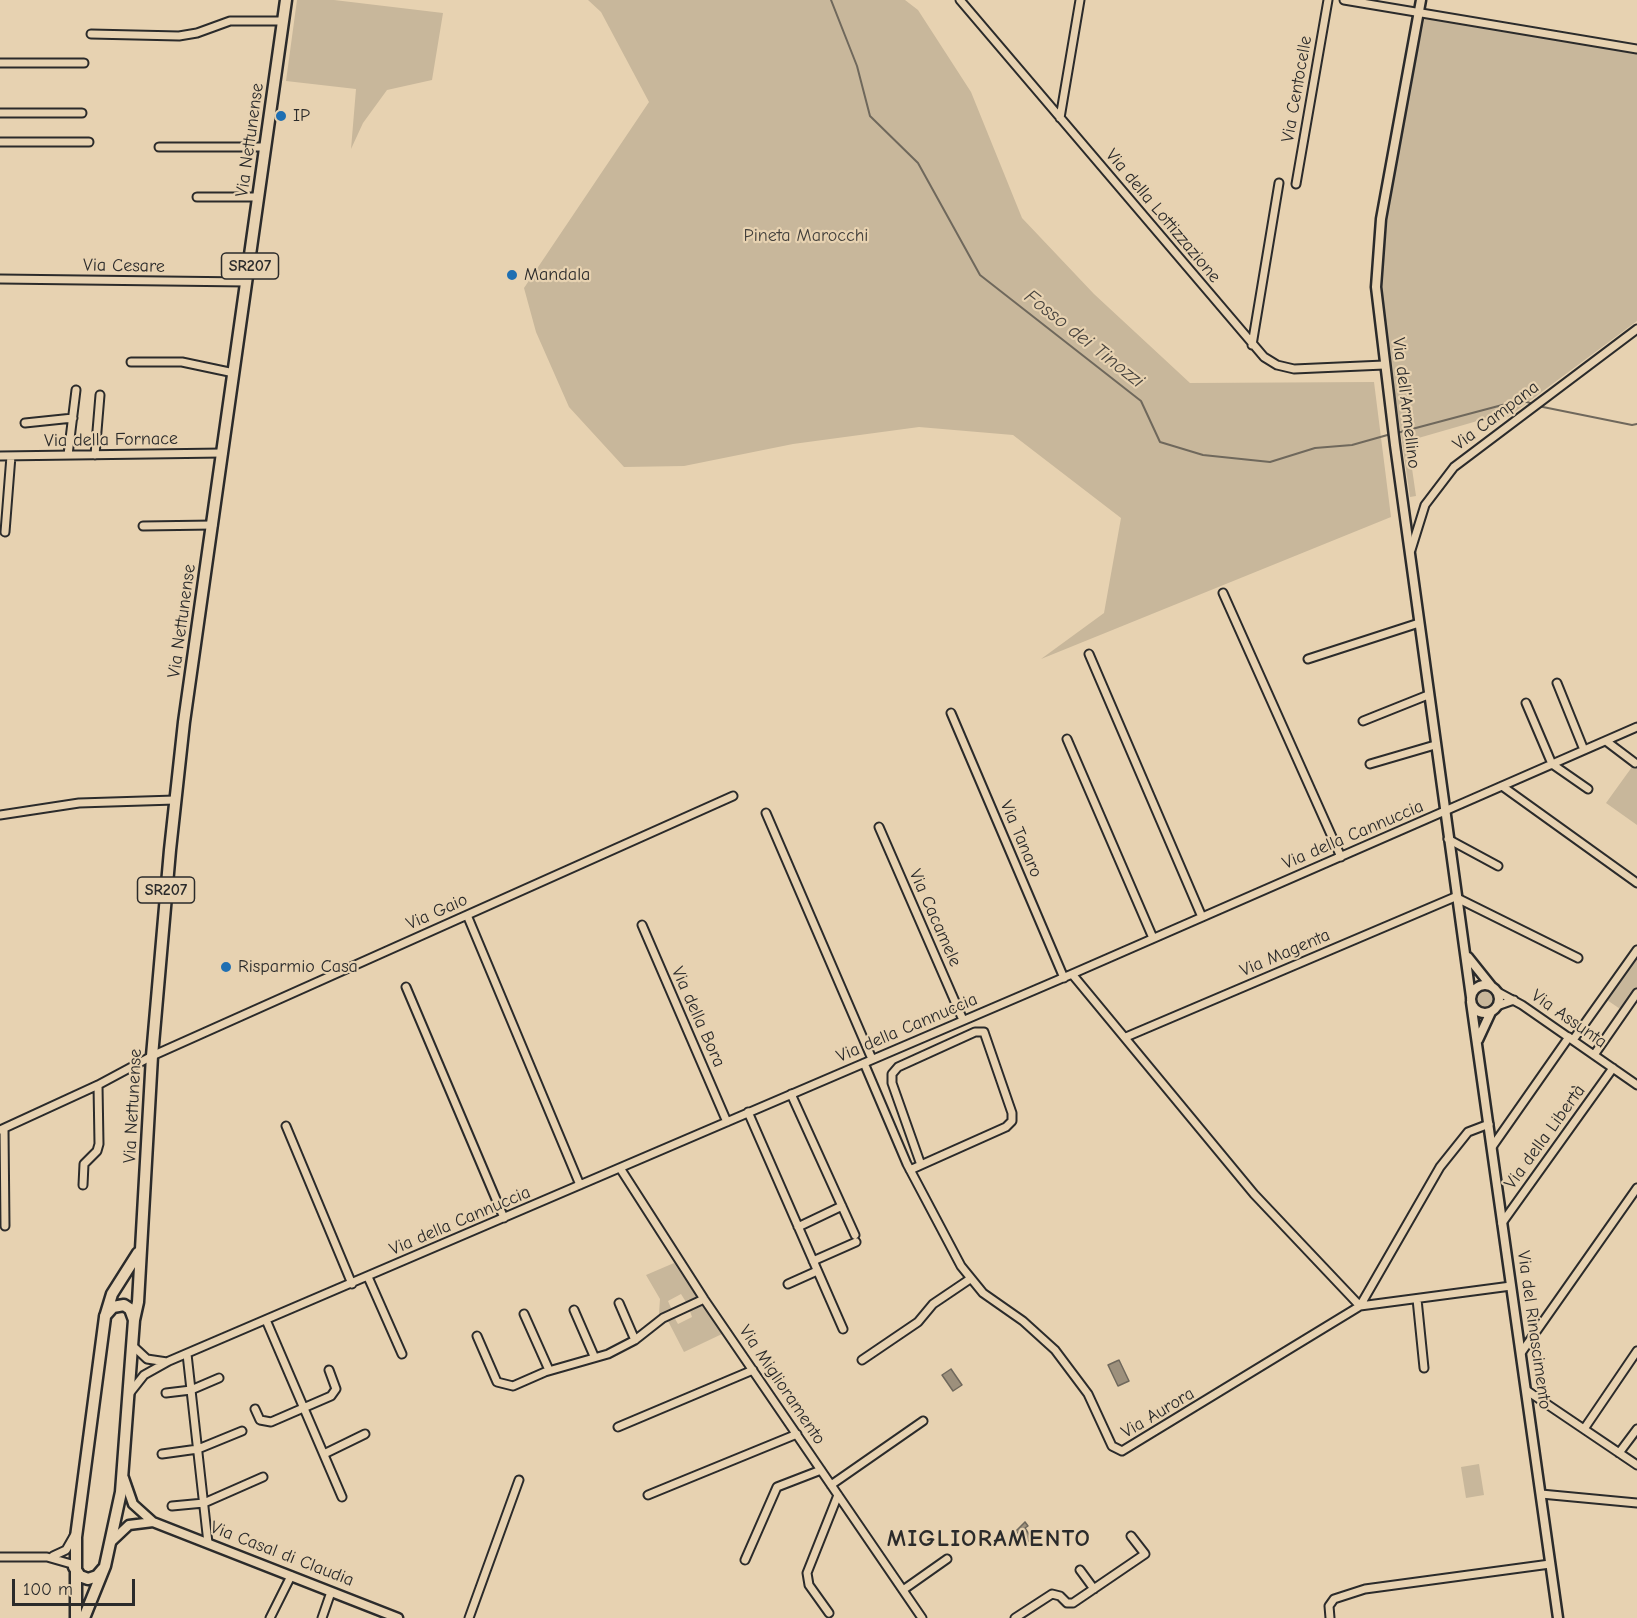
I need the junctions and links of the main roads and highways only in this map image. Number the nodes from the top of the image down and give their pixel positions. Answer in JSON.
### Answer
{"nodes":[{"id":1,"x":286,"y":0,"type":"edge"},
{"id":2,"x":139,"y":1250,"type":"junction"},
{"id":3,"x":105,"y":1317,"type":"junction"},
{"id":4,"x":134,"y":1320,"type":"junction"},
{"id":5,"x":74,"y":1566,"type":"junction"},
{"id":6,"x":105,"y":1566,"type":"junction"},
{"id":7,"x":76,"y":1618,"type":"edge"},
{"id":8,"x":84,"y":1618,"type":"edge"}],
"edges":[{"from":1,"to":2,"type":"main road","name":"Via Nettunense","number":"SR207"},
{"from":2,"to":3,"type":"main road","name":"Via Nettunense","number":"SR207"},
{"from":2,"to":4,"type":"main road","name":"Via Nettunense","number":"SR207"},
{"from":3,"to":4,"type":"main road"},
{"from":3,"to":5,"type":"main road","name":"Via Nettunense"},
{"from":4,"to":6,"type":"main road","name":"Via Nettunense"},
{"from":5,"to":6,"type":"main road"},
{"from":5,"to":7,"type":"main road","name":"Via Nettunense"},
{"from":6,"to":8,"type":"main road","name":"Via Nettunense"}]}
